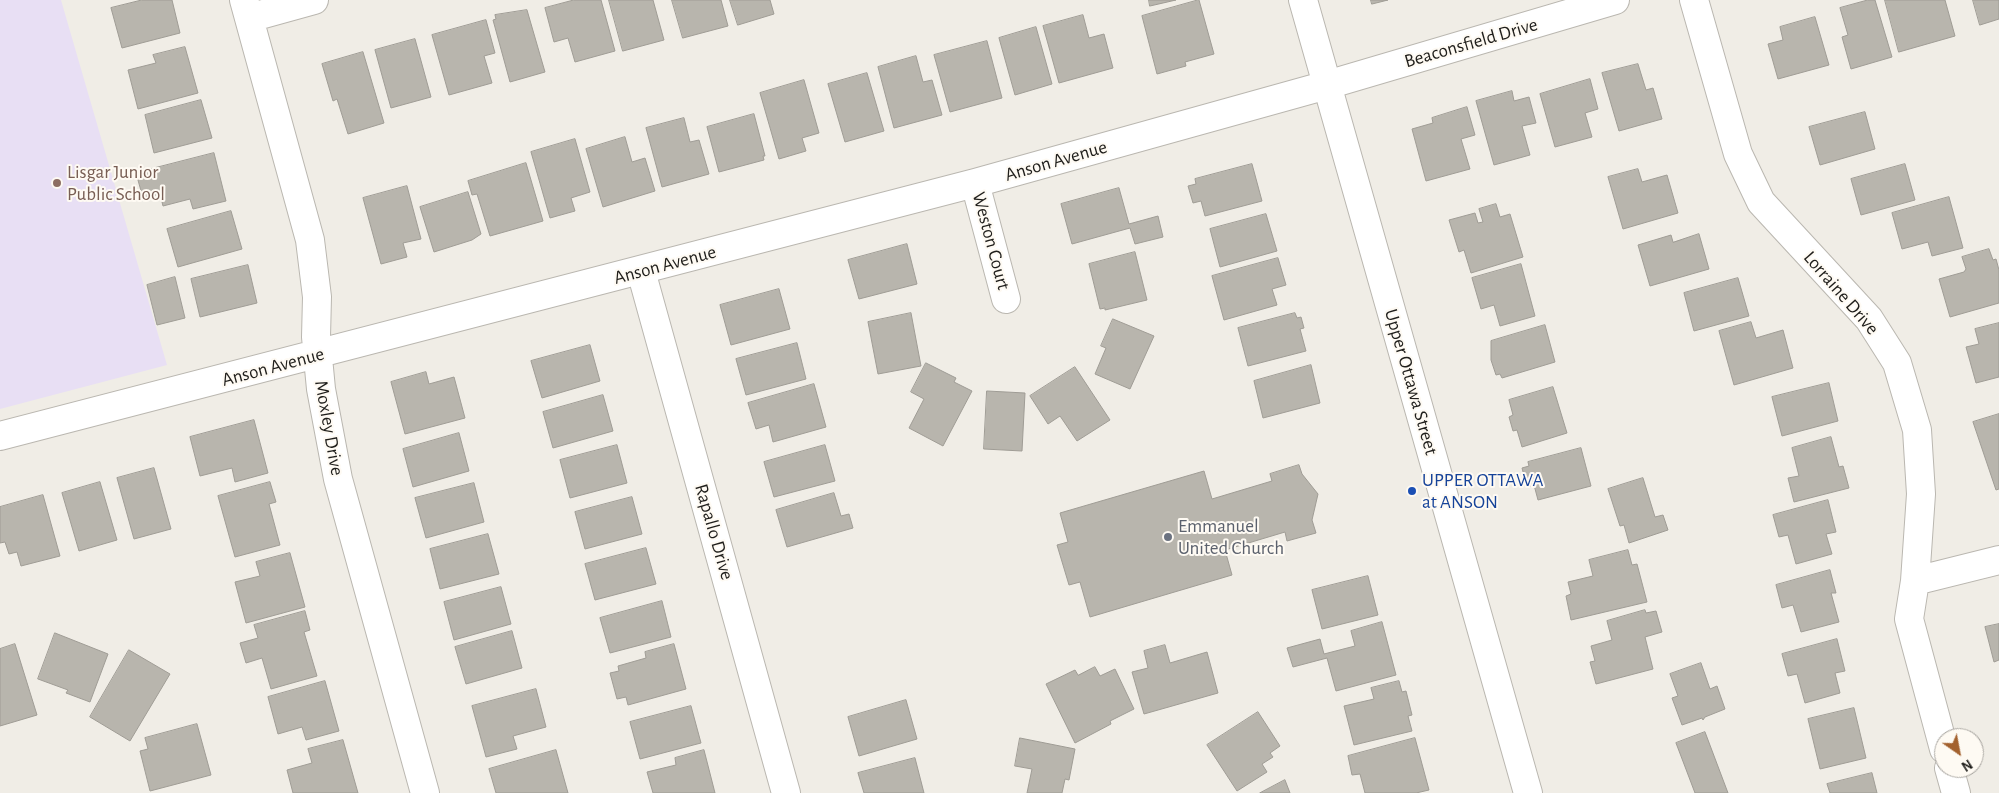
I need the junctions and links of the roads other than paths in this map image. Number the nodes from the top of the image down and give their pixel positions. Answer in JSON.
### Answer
{"nodes":[{"id":1,"x":314,"y":0,"type":"edge"},
{"id":2,"x":1303,"y":0,"type":"edge"},
{"id":3,"x":1615,"y":0,"type":"edge"},
{"id":4,"x":1694,"y":0,"type":"edge"},
{"id":5,"x":246,"y":9,"type":"edge"},
{"id":6,"x":1328,"y":85,"type":"junction"},
{"id":7,"x":975,"y":183,"type":"junction"},
{"id":8,"x":641,"y":271,"type":"junction"},
{"id":9,"x":1006,"y":299,"type":"dead end"},
{"id":10,"x":318,"y":355,"type":"junction"},
{"id":11,"x":0,"y":436,"type":"edge"},
{"id":12,"x":1999,"y":560,"type":"edge"},
{"id":13,"x":1915,"y":581,"type":"junction"},
{"id":14,"x":1938,"y":728,"type":"edge"},
{"id":15,"x":1952,"y":778,"type":"edge"},
{"id":16,"x":425,"y":793,"type":"edge"},
{"id":17,"x":786,"y":793,"type":"edge"},
{"id":18,"x":1528,"y":793,"type":"edge"},
{"id":19,"x":1956,"y":793,"type":"edge"}],
"edges":[{"from":1,"to":5,"type":"street"},
{"from":2,"to":6,"type":"street","name":"Upper Ottawa Street"},
{"from":3,"to":6,"type":"street","name":"Beaconsfield Drive"},
{"from":4,"to":13,"type":"street","name":"Lorraine Drive"},
{"from":5,"to":10,"type":"street","name":"Moxley Drive"},
{"from":6,"to":7,"type":"street","name":"Anson Avenue"},
{"from":6,"to":18,"type":"street","name":"Upper Ottawa Street"},
{"from":7,"to":8,"type":"street","name":"Anson Avenue"},
{"from":7,"to":9,"type":"street","name":"Weston Court"},
{"from":8,"to":10,"type":"street","name":"Anson Avenue"},
{"from":8,"to":17,"type":"street","name":"Rapallo Drive"},
{"from":10,"to":11,"type":"street","name":"Anson Avenue"},
{"from":10,"to":16,"type":"street","name":"Moxley Drive"},
{"from":12,"to":13,"type":"street"},
{"from":13,"to":14,"type":"street","name":"Lorraine Drive"},
{"from":15,"to":19,"type":"street"}]}
